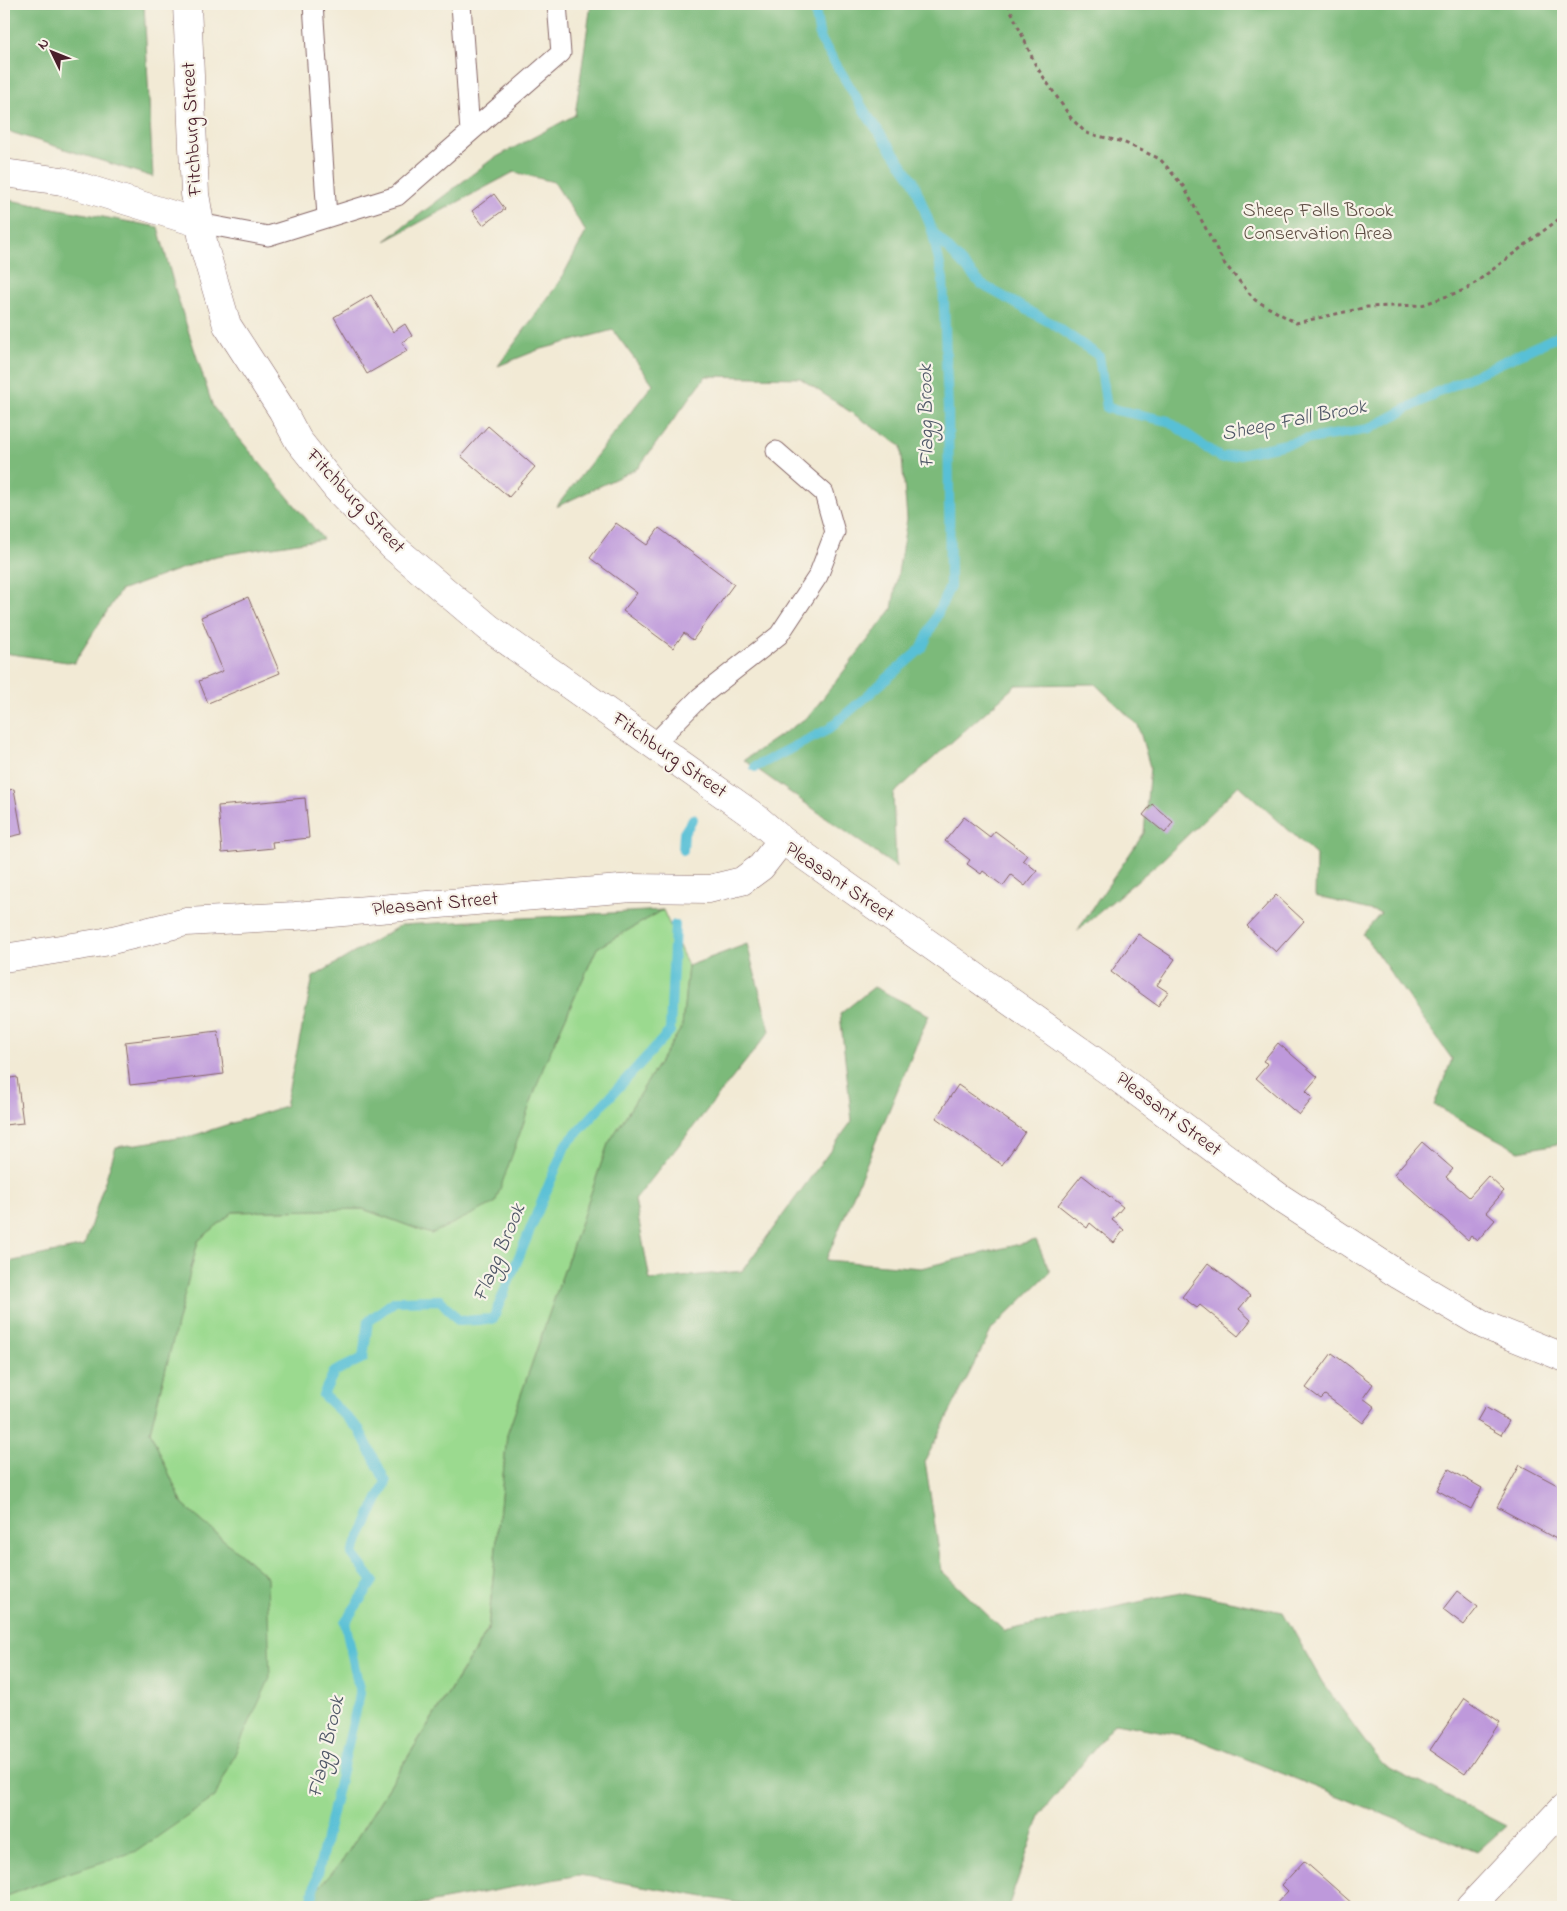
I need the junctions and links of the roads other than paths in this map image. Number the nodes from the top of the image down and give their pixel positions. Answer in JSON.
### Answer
{"nodes":[{"id":1,"x":187,"y":4,"type":"edge"},
{"id":2,"x":313,"y":4,"type":"edge"},
{"id":3,"x":461,"y":4,"type":"edge"},
{"id":4,"x":557,"y":4,"type":"edge"},
{"id":5,"x":470,"y":132,"type":"junction"},
{"id":6,"x":4,"y":173,"type":"edge"},
{"id":7,"x":327,"y":217,"type":"junction"},
{"id":8,"x":199,"y":222,"type":"junction"},
{"id":9,"x":776,"y":450,"type":"dead end"},
{"id":10,"x":653,"y":745,"type":"junction"},
{"id":11,"x":782,"y":840,"type":"junction"},
{"id":12,"x":4,"y":958,"type":"edge"},
{"id":13,"x":1563,"y":1357,"type":"edge"},
{"id":14,"x":1563,"y":1808,"type":"edge"},
{"id":15,"x":1470,"y":1907,"type":"edge"}],
"edges":[{"from":1,"to":8,"type":"street","name":"Fitchburg Street"},
{"from":2,"to":7,"type":"lane"},
{"from":3,"to":5,"type":"lane"},
{"from":4,"to":5,"type":"lane"},
{"from":5,"to":7,"type":"lane"},
{"from":6,"to":8,"type":"street"},
{"from":7,"to":8,"type":"lane"},
{"from":8,"to":10,"type":"street","name":"Fitchburg Street"},
{"from":9,"to":10,"type":"lane"},
{"from":10,"to":11,"type":"street","name":"Fitchburg Street"},
{"from":11,"to":12,"type":"street","name":"Pleasant Street"},
{"from":11,"to":13,"type":"street","name":"Pleasant Street"},
{"from":14,"to":15,"type":"street"}]}
